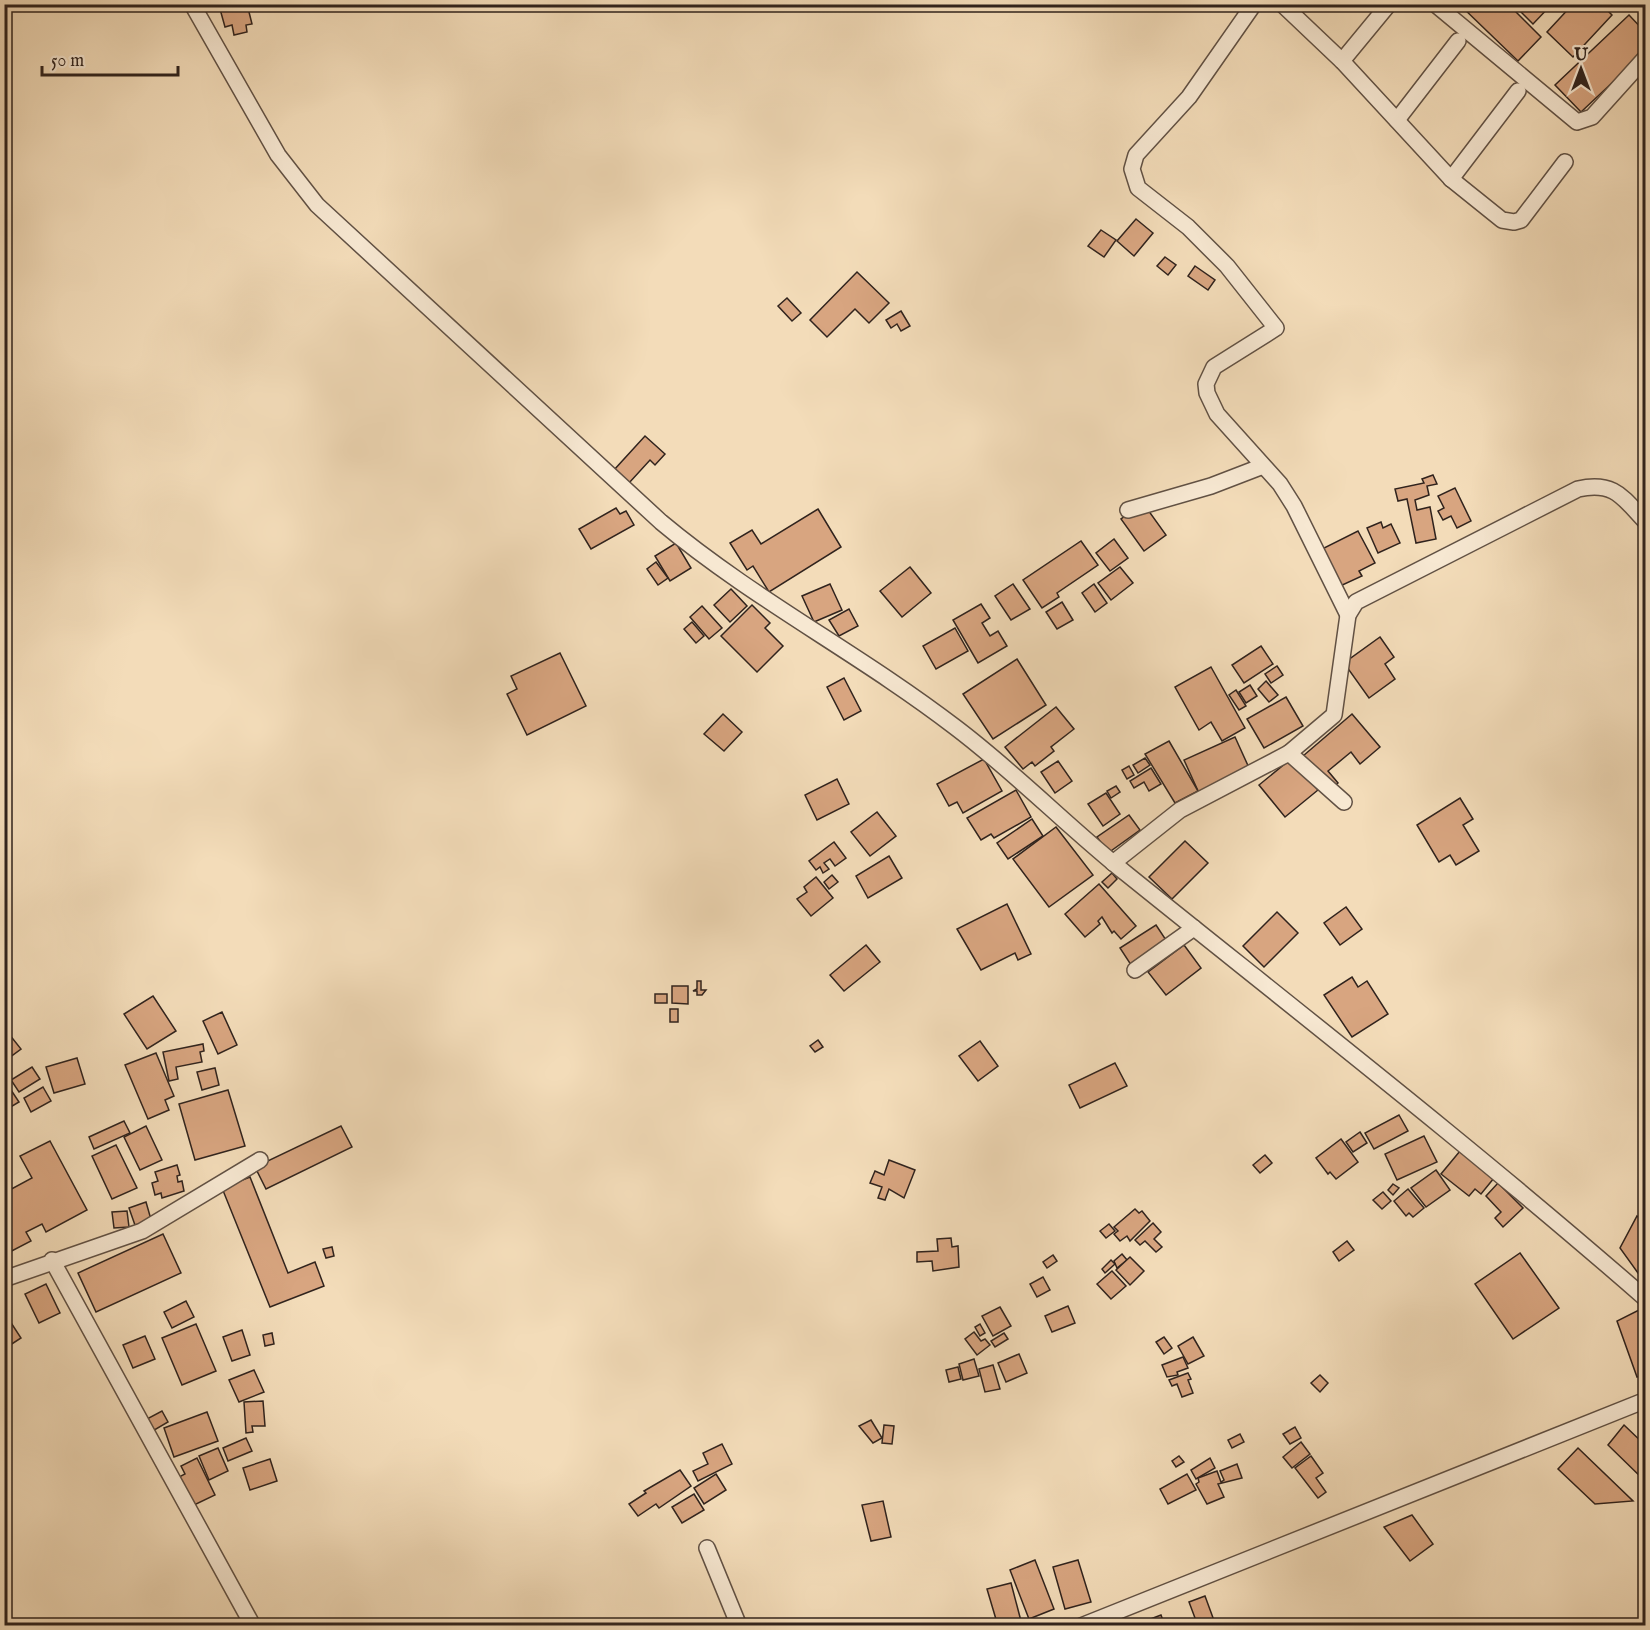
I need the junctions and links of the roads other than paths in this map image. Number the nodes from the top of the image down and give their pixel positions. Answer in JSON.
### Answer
{"nodes":[{"id":1,"x":192,"y":4,"type":"edge"},
{"id":2,"x":1254,"y":4,"type":"edge"},
{"id":3,"x":1389,"y":4,"type":"edge"},
{"id":4,"x":1435,"y":4,"type":"edge"},
{"id":5,"x":1286,"y":6,"type":"edge"},
{"id":6,"x":1458,"y":40,"type":"dead end"},
{"id":7,"x":1646,"y":57,"type":"edge"},
{"id":8,"x":1342,"y":61,"type":"junction"},
{"id":9,"x":1518,"y":91,"type":"dead end"},
{"id":10,"x":1397,"y":120,"type":"junction"},
{"id":11,"x":1565,"y":162,"type":"dead end"},
{"id":12,"x":1451,"y":179,"type":"junction"},
{"id":13,"x":1263,"y":466,"type":"junction"},
{"id":14,"x":1128,"y":510,"type":"dead end"},
{"id":15,"x":1646,"y":522,"type":"edge"},
{"id":16,"x":1348,"y":615,"type":"junction"},
{"id":17,"x":1289,"y":753,"type":"junction"},
{"id":18,"x":1344,"y":802,"type":"dead end"},
{"id":19,"x":1113,"y":863,"type":"junction"},
{"id":20,"x":1194,"y":928,"type":"junction"},
{"id":21,"x":1135,"y":970,"type":"dead end"},
{"id":22,"x":260,"y":1160,"type":"dead end"},
{"id":23,"x":52,"y":1260,"type":"junction"},
{"id":24,"x":4,"y":1279,"type":"edge"},
{"id":25,"x":1646,"y":1299,"type":"edge"},
{"id":26,"x":1646,"y":1400,"type":"edge"},
{"id":27,"x":707,"y":1548,"type":"dead end"},
{"id":28,"x":252,"y":1626,"type":"edge"},
{"id":29,"x":740,"y":1626,"type":"edge"},
{"id":30,"x":1081,"y":1626,"type":"edge"}],
"edges":[{"from":1,"to":19,"type":"street"},
{"from":2,"to":13,"type":"street"},
{"from":3,"to":8,"type":"street"},
{"from":4,"to":7,"type":"street"},
{"from":5,"to":8,"type":"street"},
{"from":6,"to":10,"type":"street"},
{"from":8,"to":10,"type":"street"},
{"from":9,"to":12,"type":"street"},
{"from":10,"to":12,"type":"street"},
{"from":11,"to":12,"type":"street"},
{"from":13,"to":14,"type":"street"},
{"from":13,"to":16,"type":"street"},
{"from":15,"to":16,"type":"street"},
{"from":16,"to":17,"type":"street"},
{"from":17,"to":18,"type":"street"},
{"from":17,"to":19,"type":"street"},
{"from":19,"to":20,"type":"street"},
{"from":20,"to":21,"type":"street"},
{"from":20,"to":25,"type":"street"},
{"from":22,"to":23,"type":"street"},
{"from":23,"to":24,"type":"street"},
{"from":23,"to":28,"type":"street"},
{"from":26,"to":30,"type":"street"},
{"from":27,"to":29,"type":"street"}]}
